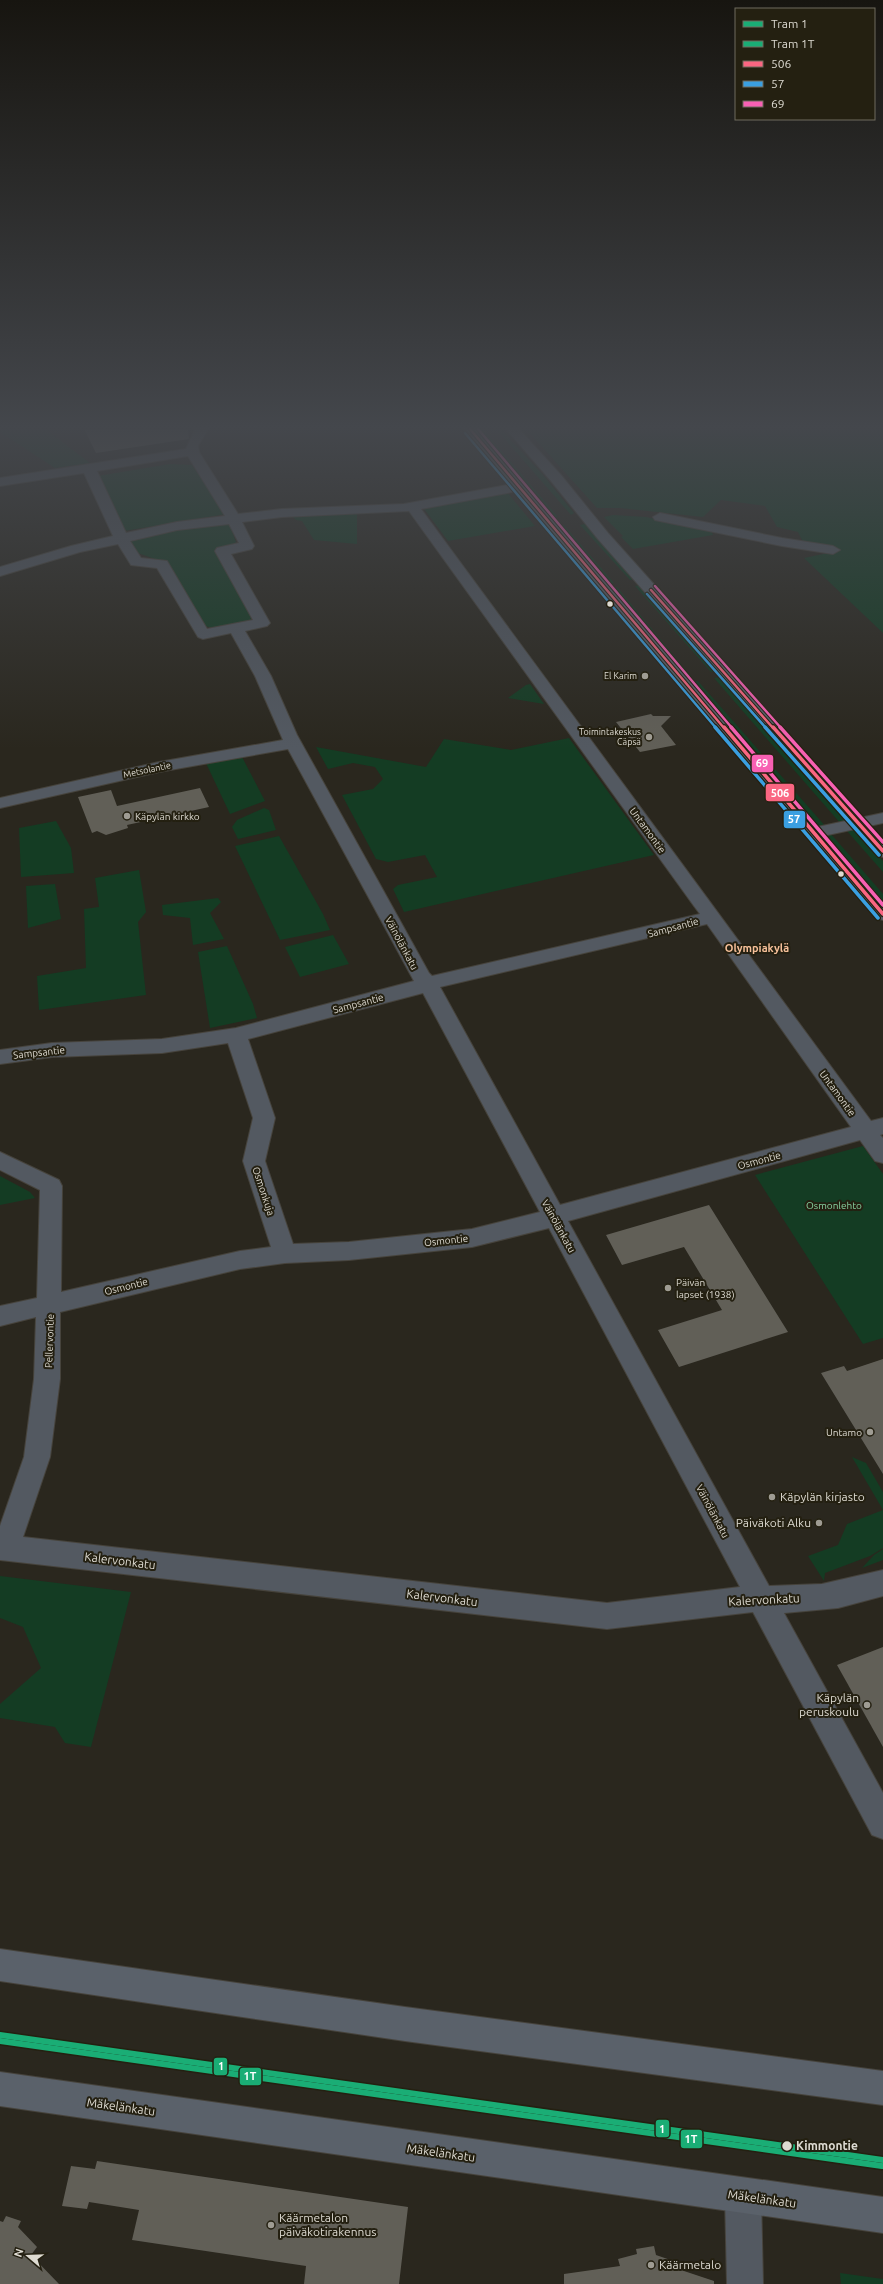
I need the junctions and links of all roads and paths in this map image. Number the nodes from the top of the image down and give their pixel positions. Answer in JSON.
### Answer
{"nodes":[{"id":1,"x":131,"y":536,"type":"edge"},
{"id":2,"x":241,"y":536,"type":"edge"},
{"id":3,"x":434,"y":536,"type":"edge"},
{"id":4,"x":560,"y":536,"type":"edge"},
{"id":5,"x":603,"y":536,"type":"edge"},
{"id":6,"x":757,"y":536,"type":"edge"},
{"id":7,"x":120,"y":538,"type":"junction"},
{"id":8,"x":833,"y":550,"type":"dead end"},
{"id":9,"x":0,"y":572,"type":"edge"},
{"id":10,"x":236,"y":628,"type":"junction"},
{"id":11,"x":294,"y":742,"type":"junction"},
{"id":12,"x":0,"y":803,"type":"edge"},
{"id":13,"x":883,"y":818,"type":"edge"},
{"id":14,"x":859,"y":824,"type":"junction"},
{"id":15,"x":814,"y":833,"type":"junction"},
{"id":16,"x":883,"y":852,"type":"edge"},
{"id":17,"x":883,"y":914,"type":"edge"},
{"id":18,"x":711,"y":917,"type":"junction"},
{"id":19,"x":428,"y":983,"type":"junction"},
{"id":20,"x":236,"y":1035,"type":"junction"},
{"id":21,"x":0,"y":1056,"type":"edge"},
{"id":22,"x":867,"y":1131,"type":"edge"},
{"id":23,"x":883,"y":1155,"type":"edge"},
{"id":24,"x":0,"y":1160,"type":"edge"},
{"id":25,"x":553,"y":1216,"type":"junction"},
{"id":26,"x":285,"y":1254,"type":"junction"},
{"id":27,"x":50,"y":1305,"type":"junction"},
{"id":28,"x":0,"y":1316,"type":"edge"},
{"id":29,"x":3,"y":1548,"type":"edge"},
{"id":30,"x":883,"y":1583,"type":"edge"},
{"id":31,"x":760,"y":1598,"type":"junction"},
{"id":32,"x":883,"y":1824,"type":"edge"},
{"id":33,"x":0,"y":1965,"type":"edge"},
{"id":34,"x":883,"y":2088,"type":"edge"},
{"id":35,"x":0,"y":2089,"type":"edge"},
{"id":36,"x":743,"y":2196,"type":"junction"},
{"id":37,"x":883,"y":2216,"type":"edge"},
{"id":38,"x":744,"y":2284,"type":"edge"}],
"edges":[{"from":1,"to":7,"type":"street"},
{"from":2,"to":10,"type":"street"},
{"from":3,"to":18,"type":"street","name":"Untamontie"},
{"from":4,"to":15,"type":"main road"},
{"from":5,"to":14,"type":"main road"},
{"from":6,"to":8,"type":"street"},
{"from":7,"to":9,"type":"street"},
{"from":7,"to":10,"type":"street"},
{"from":10,"to":11,"type":"street","name":"Väinölänkatu"},
{"from":11,"to":12,"type":"street","name":"Metsolantie"},
{"from":11,"to":19,"type":"street","name":"Väinölänkatu"},
{"from":13,"to":14,"type":"street"},
{"from":14,"to":15,"type":"street"},
{"from":14,"to":16,"type":"main road"},
{"from":15,"to":17,"type":"main road"},
{"from":18,"to":19,"type":"street","name":"Sampsantie"},
{"from":18,"to":22,"type":"street","name":"Untamontie"},
{"from":19,"to":20,"type":"street","name":"Sampsantie"},
{"from":19,"to":25,"type":"street","name":"Väinölänkatu"},
{"from":20,"to":21,"type":"street","name":"Sampsantie"},
{"from":20,"to":26,"type":"street","name":"Osmonkuja"},
{"from":22,"to":23,"type":"street","name":"Untamontie"},
{"from":22,"to":25,"type":"street","name":"Osmontie"},
{"from":24,"to":27,"type":"street","name":"Pellervontie"},
{"from":25,"to":26,"type":"street","name":"Osmontie"},
{"from":25,"to":31,"type":"street","name":"Väinölänkatu"},
{"from":26,"to":27,"type":"street","name":"Osmontie"},
{"from":27,"to":28,"type":"street","name":"Osmontie"},
{"from":27,"to":29,"type":"street","name":"Pellervontie"},
{"from":29,"to":31,"type":"street","name":"Kalervonkatu"},
{"from":30,"to":31,"type":"street","name":"Kalervonkatu"},
{"from":31,"to":32,"type":"street","name":"Väinölänkatu"},
{"from":33,"to":34,"type":"main road"},
{"from":35,"to":36,"type":"main road","name":"Mäkelänkatu"},
{"from":36,"to":37,"type":"main road","name":"Mäkelänkatu"},
{"from":36,"to":38,"type":"street"}]}
